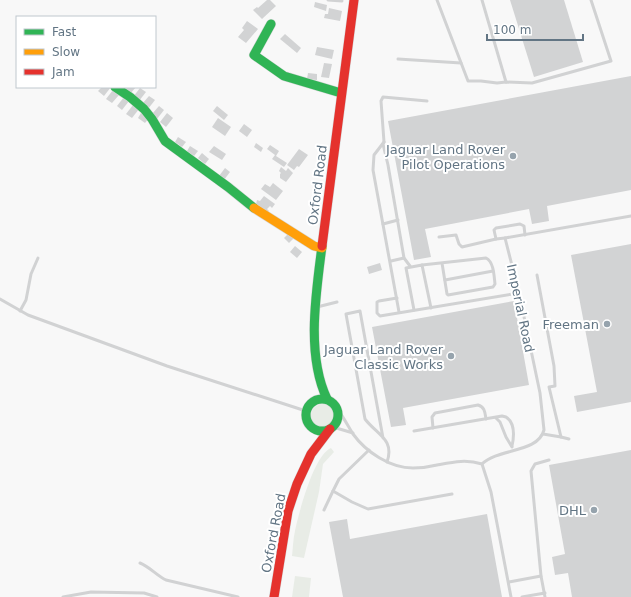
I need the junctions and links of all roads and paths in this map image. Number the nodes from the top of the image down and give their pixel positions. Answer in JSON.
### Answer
{"nodes":[{"id":1,"x":328,"y":0,"type":"edge"},
{"id":2,"x":437,"y":0,"type":"edge"},
{"id":3,"x":482,"y":0,"type":"edge"},
{"id":4,"x":591,"y":0,"type":"edge"},
{"id":5,"x":342,"y":1,"type":"edge"},
{"id":6,"x":354,"y":2,"type":"edge"},
{"id":7,"x":271,"y":24,"type":"dead end"},
{"id":8,"x":398,"y":60,"type":"dead end"},
{"id":9,"x":461,"y":63,"type":"junction"},
{"id":10,"x":506,"y":82,"type":"junction"},
{"id":11,"x":117,"y":88,"type":"edge"},
{"id":12,"x":341,"y":93,"type":"junction"},
{"id":13,"x":427,"y":101,"type":"dead end"},
{"id":14,"x":384,"y":142,"type":"junction"},
{"id":15,"x":631,"y":216,"type":"edge"},
{"id":16,"x":398,"y":220,"type":"junction"},
{"id":17,"x":383,"y":224,"type":"junction"},
{"id":18,"x":525,"y":235,"type":"junction"},
{"id":19,"x":439,"y":237,"type":"dead end"},
{"id":20,"x":506,"y":238,"type":"junction"},
{"id":21,"x":496,"y":239,"type":"junction"},
{"id":22,"x":322,"y":248,"type":"junction"},
{"id":23,"x":38,"y":258,"type":"dead end"},
{"id":24,"x":404,"y":258,"type":"junction"},
{"id":25,"x":391,"y":261,"type":"junction"},
{"id":26,"x":442,"y":263,"type":"junction"},
{"id":27,"x":422,"y":265,"type":"junction"},
{"id":28,"x":410,"y":266,"type":"junction"},
{"id":29,"x":493,"y":271,"type":"junction"},
{"id":30,"x":538,"y":275,"type":"dead end"},
{"id":31,"x":445,"y":280,"type":"junction"},
{"id":32,"x":519,"y":293,"type":"junction"},
{"id":33,"x":397,"y":298,"type":"junction"},
{"id":34,"x":0,"y":299,"type":"edge"},
{"id":35,"x":337,"y":302,"type":"dead end"},
{"id":36,"x":315,"y":308,"type":"junction"},
{"id":37,"x":431,"y":308,"type":"junction"},
{"id":38,"x":414,"y":310,"type":"junction"},
{"id":39,"x":20,"y":311,"type":"junction"},
{"id":40,"x":399,"y":312,"type":"junction"},
{"id":41,"x":318,"y":374,"type":"junction"},
{"id":42,"x":327,"y":399,"type":"junction"},
{"id":43,"x":308,"y":408,"type":"junction"},
{"id":44,"x":338,"y":410,"type":"junction"},
{"id":45,"x":496,"y":418,"type":"junction"},
{"id":46,"x":486,"y":419,"type":"junction"},
{"id":47,"x":309,"y":424,"type":"junction"},
{"id":48,"x":332,"y":428,"type":"junction"},
{"id":49,"x":433,"y":428,"type":"junction"},
{"id":50,"x":414,"y":431,"type":"dead end"},
{"id":51,"x":353,"y":433,"type":"junction"},
{"id":52,"x":543,"y":434,"type":"junction"},
{"id":53,"x":560,"y":437,"type":"junction"},
{"id":54,"x":383,"y":438,"type":"junction"},
{"id":55,"x":569,"y":439,"type":"dead end"},
{"id":56,"x":513,"y":448,"type":"junction"},
{"id":57,"x":369,"y":450,"type":"junction"},
{"id":58,"x":310,"y":454,"type":"junction"},
{"id":59,"x":549,"y":460,"type":"dead end"},
{"id":60,"x":387,"y":462,"type":"junction"},
{"id":61,"x":482,"y":464,"type":"junction"},
{"id":62,"x":333,"y":491,"type":"junction"},
{"id":63,"x":452,"y":494,"type":"dead end"},
{"id":64,"x":324,"y":510,"type":"dead end"},
{"id":65,"x":140,"y":563,"type":"dead end"},
{"id":66,"x":542,"y":576,"type":"junction"},
{"id":67,"x":509,"y":582,"type":"junction"},
{"id":68,"x":544,"y":593,"type":"junction"},
{"id":69,"x":63,"y":597,"type":"edge"},
{"id":70,"x":157,"y":597,"type":"edge"},
{"id":71,"x":238,"y":597,"type":"edge"},
{"id":72,"x":274,"y":597,"type":"edge"},
{"id":73,"x":511,"y":597,"type":"edge"},
{"id":74,"x":522,"y":597,"type":"edge"},
{"id":75,"x":545,"y":597,"type":"edge"}],
"edges":[{"from":1,"to":5,"type":"lane"},
{"from":2,"to":9,"type":"lane"},
{"from":3,"to":10,"type":"lane"},
{"from":4,"to":10,"type":"lane"},
{"from":5,"to":6,"type":"lane"},
{"from":6,"to":12,"type":"main road","name":"Oxford Road"},
{"from":7,"to":12,"type":"main road"},
{"from":8,"to":9,"type":"lane"},
{"from":9,"to":10,"type":"lane"},
{"from":11,"to":22,"type":"main road"},
{"from":12,"to":22,"type":"main road","name":"Oxford Road"},
{"from":13,"to":14,"type":"lane"},
{"from":14,"to":16,"type":"lane"},
{"from":14,"to":17,"type":"lane"},
{"from":15,"to":18,"type":"lane"},
{"from":16,"to":17,"type":"lane"},
{"from":16,"to":24,"type":"lane"},
{"from":17,"to":25,"type":"lane"},
{"from":18,"to":20,"type":"lane"},
{"from":18,"to":21,"type":"lane"},
{"from":19,"to":21,"type":"lane"},
{"from":20,"to":21,"type":"lane"},
{"from":20,"to":32,"type":"lane","name":"Imperial Road"},
{"from":22,"to":36,"type":"main road","name":"Oxford Road"},
{"from":23,"to":39,"type":"lane"},
{"from":24,"to":25,"type":"lane"},
{"from":24,"to":28,"type":"lane"},
{"from":25,"to":33,"type":"lane"},
{"from":26,"to":27,"type":"lane"},
{"from":26,"to":29,"type":"lane"},
{"from":26,"to":31,"type":"lane"},
{"from":27,"to":28,"type":"lane"},
{"from":27,"to":37,"type":"lane"},
{"from":28,"to":38,"type":"lane"},
{"from":29,"to":31,"type":"lane"},
{"from":29,"to":31,"type":"lane"},
{"from":30,"to":53,"type":"lane"},
{"from":32,"to":37,"type":"lane"},
{"from":32,"to":52,"type":"lane","name":"Imperial Road"},
{"from":33,"to":40,"type":"lane"},
{"from":33,"to":40,"type":"lane"},
{"from":34,"to":39,"type":"lane"},
{"from":35,"to":36,"type":"lane"},
{"from":36,"to":41,"type":"main road","name":"Oxford Road"},
{"from":37,"to":38,"type":"lane"},
{"from":38,"to":40,"type":"lane"},
{"from":39,"to":43,"type":"lane"},
{"from":41,"to":42,"type":"main road","name":"Oxford Road"},
{"from":41,"to":43,"type":"main road","name":"Oxford Road"},
{"from":42,"to":43,"type":"main road"},
{"from":42,"to":44,"type":"main road"},
{"from":43,"to":47,"type":"main road"},
{"from":44,"to":48,"type":"main road"},
{"from":44,"to":51,"type":"lane"},
{"from":45,"to":46,"type":"lane"},
{"from":45,"to":56,"type":"lane"},
{"from":45,"to":56,"type":"lane"},
{"from":46,"to":49,"type":"lane"},
{"from":46,"to":49,"type":"lane"},
{"from":47,"to":48,"type":"main road"},
{"from":47,"to":58,"type":"main road","name":"Oxford Road"},
{"from":48,"to":51,"type":"lane"},
{"from":48,"to":58,"type":"main road","name":"Oxford Road"},
{"from":49,"to":50,"type":"lane"},
{"from":51,"to":57,"type":"lane"},
{"from":52,"to":53,"type":"lane"},
{"from":52,"to":56,"type":"lane"},
{"from":53,"to":55,"type":"lane"},
{"from":54,"to":54,"type":"lane"},
{"from":54,"to":60,"type":"lane"},
{"from":56,"to":61,"type":"lane"},
{"from":57,"to":60,"type":"lane"},
{"from":57,"to":62,"type":"lane"},
{"from":58,"to":72,"type":"main road","name":"Oxford Road"},
{"from":59,"to":66,"type":"lane"},
{"from":60,"to":61,"type":"lane"},
{"from":61,"to":67,"type":"lane"},
{"from":62,"to":63,"type":"lane"},
{"from":62,"to":64,"type":"lane"},
{"from":65,"to":71,"type":"lane"},
{"from":66,"to":67,"type":"lane"},
{"from":66,"to":68,"type":"lane"},
{"from":67,"to":73,"type":"lane"},
{"from":68,"to":74,"type":"lane"},
{"from":68,"to":75,"type":"lane"},
{"from":69,"to":70,"type":"lane"}]}
